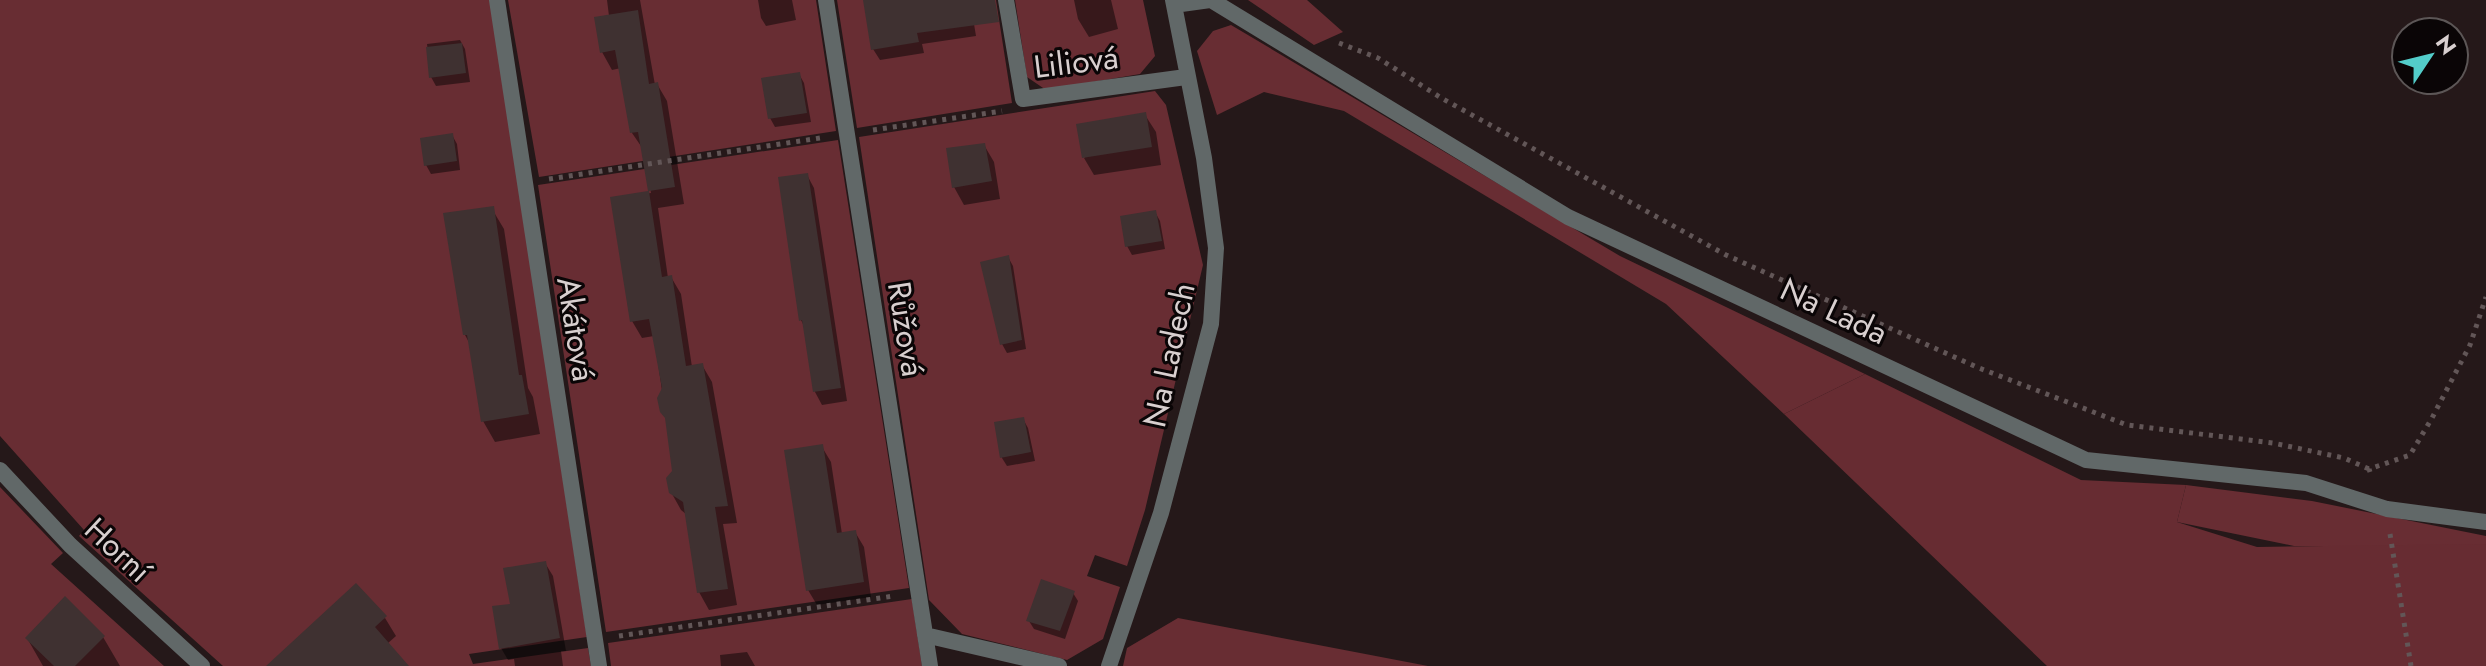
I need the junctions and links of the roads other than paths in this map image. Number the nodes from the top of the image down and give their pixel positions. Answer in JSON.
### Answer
{"nodes":[{"id":1,"x":497,"y":0,"type":"edge"},
{"id":2,"x":826,"y":0,"type":"edge"},
{"id":3,"x":1006,"y":0,"type":"edge"},
{"id":4,"x":1211,"y":0,"type":"edge"},
{"id":5,"x":1173,"y":3,"type":"edge"},
{"id":6,"x":1186,"y":77,"type":"junction"},
{"id":7,"x":0,"y":470,"type":"edge"},
{"id":8,"x":2482,"y":522,"type":"edge"},
{"id":9,"x":925,"y":635,"type":"junction"},
{"id":10,"x":202,"y":666,"type":"edge"},
{"id":11,"x":599,"y":666,"type":"edge"},
{"id":12,"x":930,"y":666,"type":"edge"},
{"id":13,"x":1059,"y":666,"type":"edge"},
{"id":14,"x":1109,"y":666,"type":"edge"}],
"edges":[{"from":1,"to":11,"type":"street","name":"Akátová"},
{"from":2,"to":9,"type":"street","name":"Růžová"},
{"from":3,"to":6,"type":"street","name":"Liliová"},
{"from":4,"to":5,"type":"street","name":"Na Lada"},
{"from":4,"to":8,"type":"street","name":"Na Lada"},
{"from":5,"to":6,"type":"street","name":"Na Ladech"},
{"from":6,"to":14,"type":"street","name":"Na Ladech"},
{"from":7,"to":10,"type":"street","name":"Horní"},
{"from":9,"to":12,"type":"street","name":"Růžová"},
{"from":9,"to":13,"type":"street"}]}
